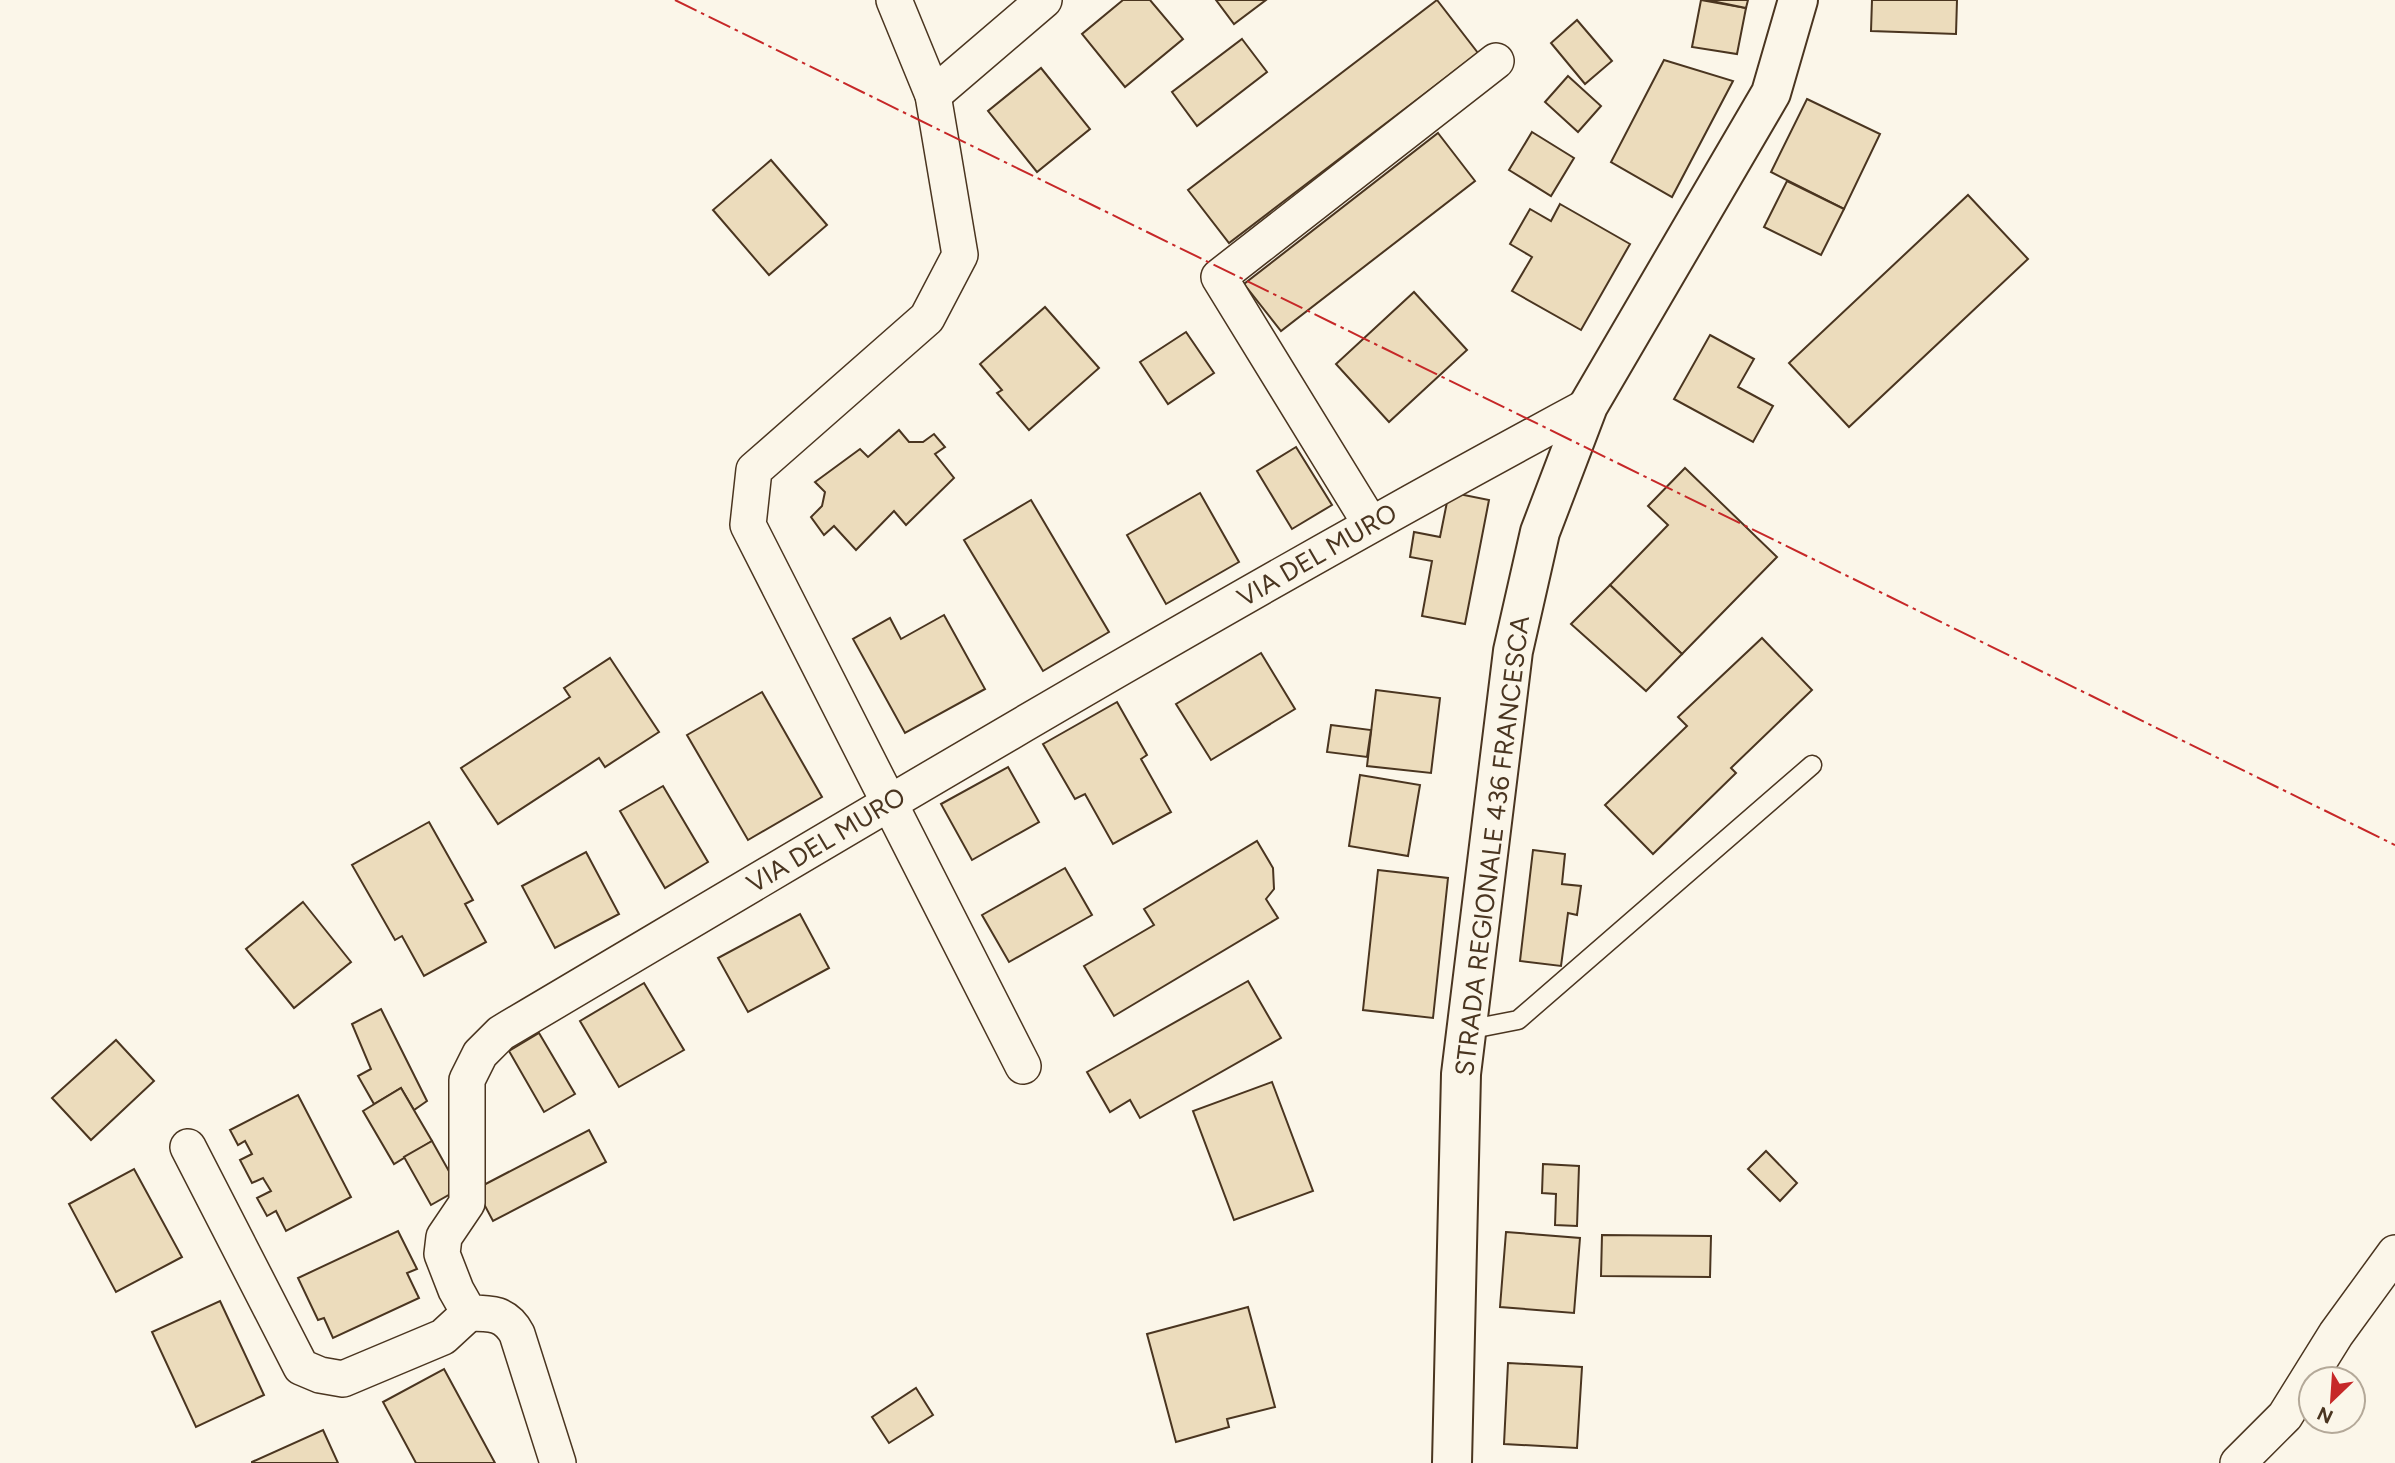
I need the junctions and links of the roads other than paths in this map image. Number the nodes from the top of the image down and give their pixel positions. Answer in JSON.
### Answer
{"nodes":[{"id":1,"x":894,"y":0,"type":"edge"},
{"id":2,"x":1044,"y":0,"type":"edge"},
{"id":3,"x":1798,"y":0,"type":"edge"},
{"id":4,"x":1496,"y":61,"type":"dead end"},
{"id":5,"x":933,"y":95,"type":"junction"},
{"id":6,"x":1588,"y":406,"type":"junction"},
{"id":7,"x":1370,"y":523,"type":"junction"},
{"id":8,"x":1812,"y":765,"type":"dead end"},
{"id":9,"x":891,"y":802,"type":"junction"},
{"id":10,"x":1466,"y":1030,"type":"junction"},
{"id":11,"x":1023,"y":1066,"type":"dead end"},
{"id":12,"x":188,"y":1147,"type":"dead end"},
{"id":13,"x":2395,"y":1253,"type":"edge"},
{"id":14,"x":469,"y":1313,"type":"junction"},
{"id":15,"x":558,"y":1463,"type":"edge"},
{"id":16,"x":1452,"y":1463,"type":"edge"},
{"id":17,"x":2238,"y":1463,"type":"edge"}],
"edges":[{"from":1,"to":5,"type":"street"},
{"from":2,"to":5,"type":"street"},
{"from":3,"to":6,"type":"street","name":"STRADA REGIONALE 436 FRANCESCA"},
{"from":4,"to":7,"type":"street"},
{"from":5,"to":9,"type":"street"},
{"from":6,"to":7,"type":"street","name":"VIA DEL MURO"},
{"from":6,"to":10,"type":"street","name":"STRADA REGIONALE 436 FRANCESCA"},
{"from":7,"to":9,"type":"street","name":"VIA DEL MURO"},
{"from":8,"to":10,"type":"lane"},
{"from":9,"to":11,"type":"street"},
{"from":9,"to":14,"type":"street","name":"VIA DEL MURO"},
{"from":10,"to":16,"type":"street","name":"STRADA REGIONALE 436 FRANCESCA"},
{"from":12,"to":14,"type":"street"},
{"from":13,"to":17,"type":"street"},
{"from":14,"to":15,"type":"street"}]}
